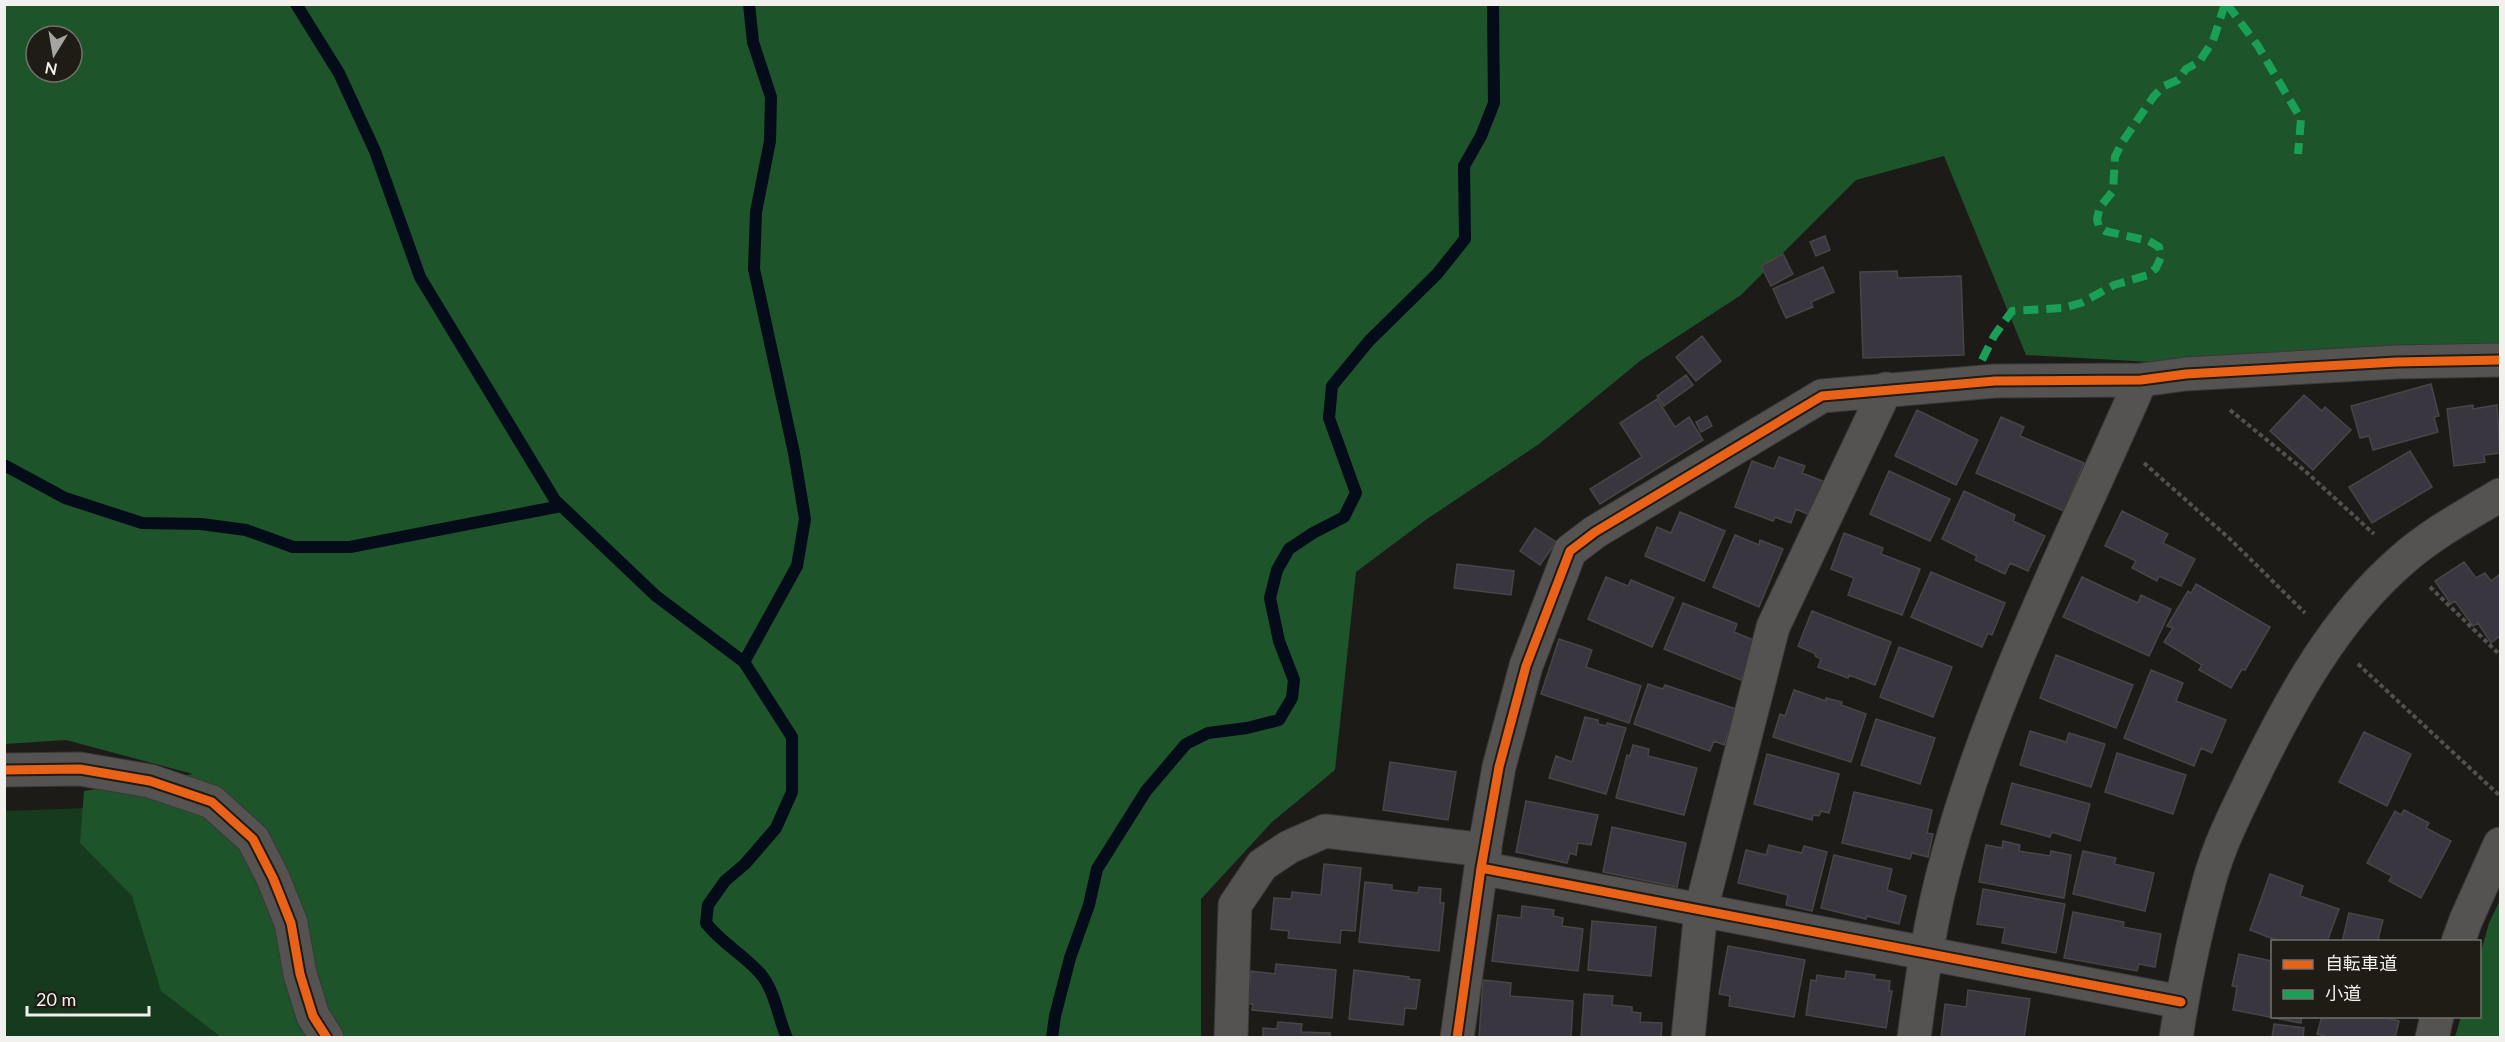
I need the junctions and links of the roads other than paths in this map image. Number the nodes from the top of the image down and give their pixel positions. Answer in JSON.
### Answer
{"nodes":[{"id":1,"x":2500,"y":360,"type":"edge"},
{"id":2,"x":2141,"y":380,"type":"junction"},
{"id":3,"x":1886,"y":389,"type":"junction"},
{"id":4,"x":2500,"y":495,"type":"edge"},
{"id":5,"x":4,"y":770,"type":"edge"},
{"id":6,"x":2500,"y":844,"type":"edge"},
{"id":7,"x":1483,"y":859,"type":"junction"},
{"id":8,"x":1701,"y":910,"type":"junction"},
{"id":9,"x":2459,"y":940,"type":"edge"},
{"id":10,"x":1926,"y":953,"type":"junction"},
{"id":11,"x":2181,"y":1002,"type":"junction"},
{"id":12,"x":2437,"y":1018,"type":"edge"},
{"id":13,"x":327,"y":1038,"type":"edge"},
{"id":14,"x":1232,"y":1038,"type":"edge"},
{"id":15,"x":1457,"y":1038,"type":"edge"},
{"id":16,"x":1688,"y":1038,"type":"edge"},
{"id":17,"x":1914,"y":1038,"type":"edge"},
{"id":18,"x":2176,"y":1038,"type":"edge"},
{"id":19,"x":2432,"y":1038,"type":"edge"}],
"edges":[{"from":1,"to":2,"type":"street"},
{"from":2,"to":3,"type":"street"},
{"from":2,"to":10,"type":"street"},
{"from":3,"to":7,"type":"street"},
{"from":3,"to":8,"type":"street"},
{"from":4,"to":11,"type":"street"},
{"from":5,"to":13,"type":"street"},
{"from":6,"to":9,"type":"street"},
{"from":7,"to":8,"type":"street"},
{"from":7,"to":14,"type":"street"},
{"from":7,"to":15,"type":"street"},
{"from":8,"to":10,"type":"street"},
{"from":8,"to":16,"type":"street"},
{"from":10,"to":11,"type":"street"},
{"from":10,"to":17,"type":"street"},
{"from":11,"to":18,"type":"street"},
{"from":12,"to":19,"type":"street"}]}
